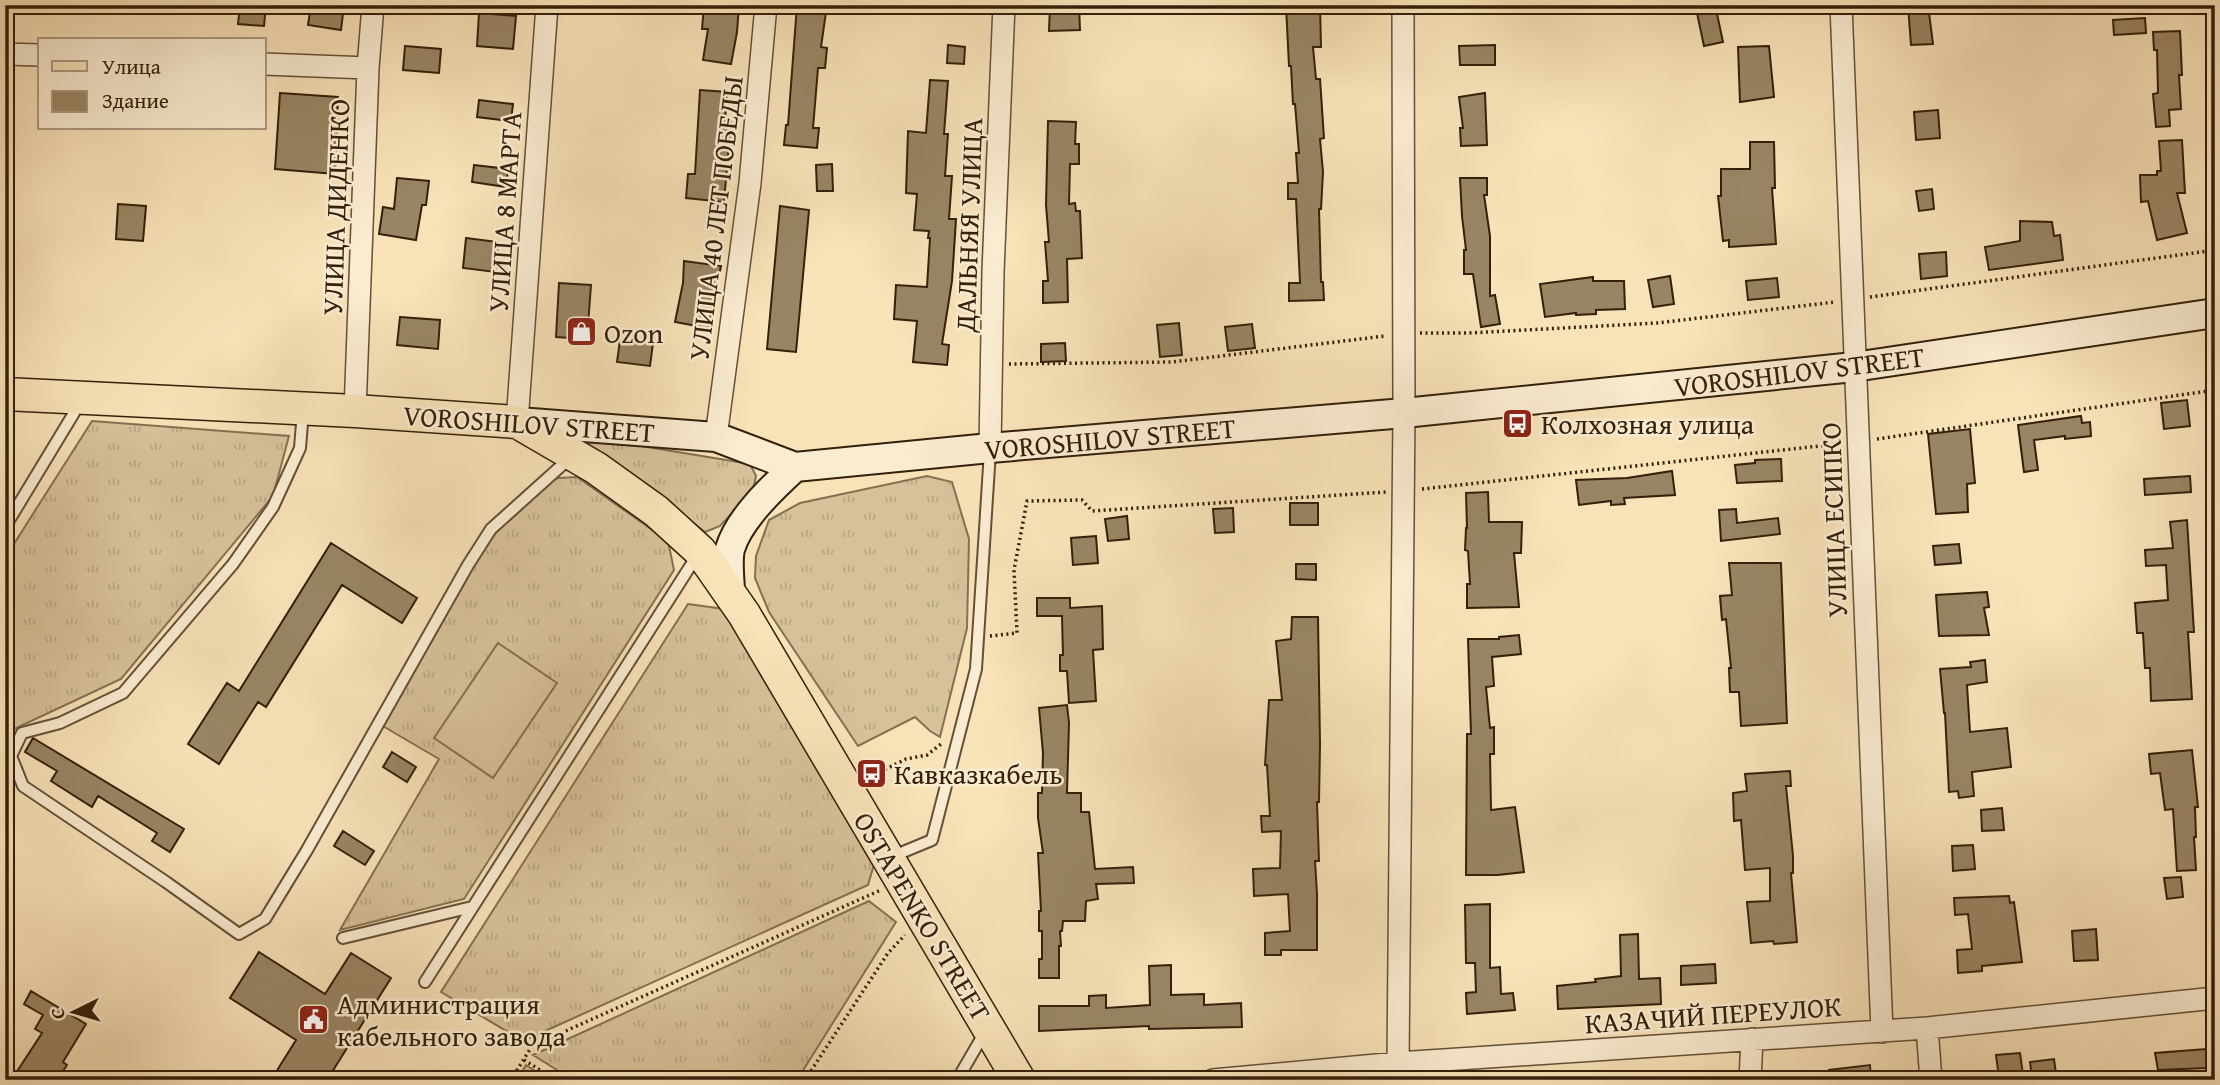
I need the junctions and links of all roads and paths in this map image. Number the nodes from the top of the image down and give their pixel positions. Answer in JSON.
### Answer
{"nodes":[{"id":1,"x":373,"y":5,"type":"edge"},
{"id":2,"x":547,"y":5,"type":"edge"},
{"id":3,"x":766,"y":5,"type":"edge"},
{"id":4,"x":1004,"y":5,"type":"edge"},
{"id":5,"x":1403,"y":5,"type":"edge"},
{"id":6,"x":1841,"y":5,"type":"edge"},
{"id":7,"x":5,"y":54,"type":"edge"},
{"id":8,"x":38,"y":55,"type":"edge"},
{"id":9,"x":266,"y":64,"type":"edge"},
{"id":10,"x":368,"y":68,"type":"junction"},
{"id":11,"x":2215,"y":250,"type":"edge"},
{"id":12,"x":1852,"y":300,"type":"junction"},
{"id":13,"x":2215,"y":313,"type":"edge"},
{"id":14,"x":1404,"y":333,"type":"junction"},
{"id":15,"x":991,"y":363,"type":"junction"},
{"id":16,"x":1854,"y":368,"type":"junction"},
{"id":17,"x":2215,"y":390,"type":"edge"},
{"id":18,"x":5,"y":394,"type":"edge"},
{"id":19,"x":83,"y":398,"type":"junction"},
{"id":20,"x":303,"y":408,"type":"junction"},
{"id":21,"x":355,"y":411,"type":"junction"},
{"id":22,"x":1404,"y":413,"type":"junction"},
{"id":23,"x":517,"y":422,"type":"junction"},
{"id":24,"x":716,"y":437,"type":"junction"},
{"id":25,"x":1858,"y":442,"type":"junction"},
{"id":26,"x":990,"y":448,"type":"junction"},
{"id":27,"x":573,"y":455,"type":"junction"},
{"id":28,"x":795,"y":467,"type":"junction"},
{"id":29,"x":1404,"y":491,"type":"junction"},
{"id":30,"x":5,"y":527,"type":"edge"},
{"id":31,"x":699,"y":551,"type":"junction"},
{"id":32,"x":730,"y":594,"type":"junction"},
{"id":33,"x":978,"y":637,"type":"junction"},
{"id":34,"x":950,"y":738,"type":"dead end"},
{"id":35,"x":5,"y":764,"type":"edge"},
{"id":36,"x":18,"y":772,"type":"junction"},
{"id":37,"x":880,"y":772,"type":"dead end"},
{"id":38,"x":895,"y":869,"type":"junction"},
{"id":39,"x":472,"y":907,"type":"junction"},
{"id":40,"x":923,"y":916,"type":"junction"},
{"id":41,"x":343,"y":938,"type":"dead end"},
{"id":42,"x":425,"y":982,"type":"dead end"},
{"id":43,"x":2215,"y":998,"type":"edge"},
{"id":44,"x":989,"y":1026,"type":"junction"},
{"id":45,"x":1927,"y":1028,"type":"junction"},
{"id":46,"x":1882,"y":1032,"type":"junction"},
{"id":47,"x":1752,"y":1039,"type":"junction"},
{"id":48,"x":524,"y":1060,"type":"junction"},
{"id":49,"x":1398,"y":1063,"type":"junction"},
{"id":50,"x":511,"y":1080,"type":"edge"},
{"id":51,"x":556,"y":1080,"type":"edge"},
{"id":52,"x":805,"y":1080,"type":"edge"},
{"id":53,"x":957,"y":1080,"type":"edge"},
{"id":54,"x":1019,"y":1080,"type":"edge"},
{"id":55,"x":1213,"y":1080,"type":"edge"},
{"id":56,"x":1750,"y":1080,"type":"edge"},
{"id":57,"x":1931,"y":1080,"type":"edge"}],
"edges":[{"from":1,"to":10,"type":"street","name":"УЛИЦА ДИДЕНКО"},
{"from":2,"to":23,"type":"street","name":"УЛИЦА 8 МАРТА"},
{"from":3,"to":24,"type":"street","name":"УЛИЦА 40 ЛЕТ ПОБЕДЫ"},
{"from":4,"to":15,"type":"street","name":"ДАЛЬНЯЯ УЛИЦА"},
{"from":5,"to":14,"type":"street"},
{"from":6,"to":12,"type":"street","name":"УЛИЦА ЕСИПКО"},
{"from":7,"to":8,"type":"street"},
{"from":9,"to":10,"type":"street"},
{"from":10,"to":21,"type":"street","name":"УЛИЦА ДИДЕНКО"},
{"from":11,"to":12,"type":"path"},
{"from":12,"to":14,"type":"path"},
{"from":12,"to":16,"type":"street","name":"УЛИЦА ЕСИПКО"},
{"from":13,"to":16,"type":"main road","name":"VOROSHILOV STREET"},
{"from":14,"to":15,"type":"path"},
{"from":14,"to":22,"type":"street"},
{"from":15,"to":26,"type":"street","name":"ДАЛЬНЯЯ УЛИЦА"},
{"from":16,"to":22,"type":"main road","name":"VOROSHILOV STREET"},
{"from":16,"to":25,"type":"street","name":"УЛИЦА ЕСИПКО"},
{"from":17,"to":25,"type":"path"},
{"from":18,"to":19,"type":"main road","name":"VOROSHILOV STREET"},
{"from":19,"to":20,"type":"main road","name":"VOROSHILOV STREET"},
{"from":19,"to":30,"type":"lane"},
{"from":20,"to":21,"type":"main road","name":"VOROSHILOV STREET"},
{"from":20,"to":36,"type":"lane"},
{"from":21,"to":23,"type":"main road","name":"VOROSHILOV STREET"},
{"from":22,"to":26,"type":"main road","name":"VOROSHILOV STREET"},
{"from":22,"to":29,"type":"street"},
{"from":23,"to":24,"type":"main road","name":"VOROSHILOV STREET"},
{"from":23,"to":27,"type":"main road","name":"OSTAPENKO STREET"},
{"from":24,"to":28,"type":"main road","name":"VOROSHILOV STREET"},
{"from":25,"to":29,"type":"path"},
{"from":25,"to":46,"type":"street","name":"УЛИЦА ЕСИПКО"},
{"from":26,"to":28,"type":"main road","name":"VOROSHILOV STREET"},
{"from":26,"to":33,"type":"lane"},
{"from":27,"to":31,"type":"main road","name":"OSTAPENKO STREET"},
{"from":27,"to":36,"type":"lane"},
{"from":28,"to":32,"type":"main road"},
{"from":29,"to":33,"type":"path"},
{"from":29,"to":49,"type":"street"},
{"from":31,"to":32,"type":"main road","name":"OSTAPENKO STREET"},
{"from":31,"to":39,"type":"lane"},
{"from":32,"to":38,"type":"main road","name":"OSTAPENKO STREET"},
{"from":33,"to":38,"type":"lane"},
{"from":34,"to":37,"type":"path"},
{"from":35,"to":36,"type":"lane"},
{"from":38,"to":40,"type":"main road","name":"OSTAPENKO STREET"},
{"from":38,"to":48,"type":"path"},
{"from":39,"to":41,"type":"lane"},
{"from":39,"to":42,"type":"lane"},
{"from":40,"to":44,"type":"main road","name":"OSTAPENKO STREET"},
{"from":40,"to":52,"type":"path"},
{"from":43,"to":45,"type":"street","name":"КАЗАЧИЙ ПЕРЕУЛОК"},
{"from":44,"to":53,"type":"lane"},
{"from":44,"to":54,"type":"main road","name":"OSTAPENKO STREET"},
{"from":45,"to":46,"type":"street","name":"КАЗАЧИЙ ПЕРЕУЛОК"},
{"from":45,"to":57,"type":"street"},
{"from":46,"to":47,"type":"street","name":"КАЗАЧИЙ ПЕРЕУЛОК"},
{"from":47,"to":49,"type":"street","name":"КАЗАЧИЙ ПЕРЕУЛОК"},
{"from":47,"to":56,"type":"street"},
{"from":48,"to":50,"type":"path"},
{"from":48,"to":51,"type":"path"},
{"from":49,"to":55,"type":"street","name":"КАЗАЧИЙ ПЕРЕУЛОК"}]}
